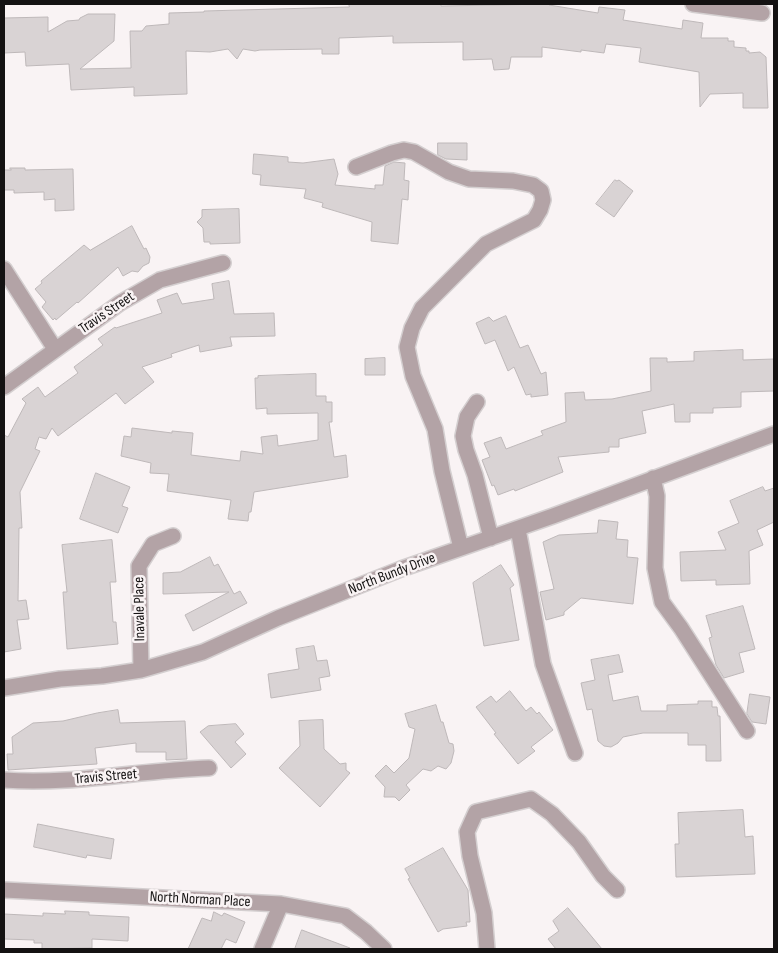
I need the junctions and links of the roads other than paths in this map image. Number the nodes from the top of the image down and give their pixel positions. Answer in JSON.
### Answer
{"nodes":[{"id":1,"x":693,"y":4,"type":"edge"},
{"id":2,"x":762,"y":13,"type":"dead end"},
{"id":3,"x":356,"y":167,"type":"dead end"},
{"id":4,"x":223,"y":263,"type":"dead end"},
{"id":5,"x":4,"y":269,"type":"edge"},
{"id":6,"x":55,"y":349,"type":"junction"},
{"id":7,"x":4,"y":387,"type":"edge"},
{"id":8,"x":477,"y":402,"type":"dead end"},
{"id":9,"x":774,"y":434,"type":"edge"},
{"id":10,"x":654,"y":478,"type":"junction"},
{"id":11,"x":518,"y":529,"type":"junction"},
{"id":12,"x":173,"y":536,"type":"dead end"},
{"id":13,"x":491,"y":538,"type":"junction"},
{"id":14,"x":461,"y":548,"type":"junction"},
{"id":15,"x":141,"y":670,"type":"junction"},
{"id":16,"x":4,"y":688,"type":"edge"},
{"id":17,"x":747,"y":731,"type":"dead end"},
{"id":18,"x":575,"y":753,"type":"dead end"},
{"id":19,"x":208,"y":768,"type":"dead end"},
{"id":20,"x":4,"y":780,"type":"edge"},
{"id":21,"x":4,"y":890,"type":"edge"},
{"id":22,"x":617,"y":890,"type":"dead end"},
{"id":23,"x":281,"y":904,"type":"junction"},
{"id":24,"x":262,"y":949,"type":"edge"},
{"id":25,"x":384,"y":949,"type":"edge"},
{"id":26,"x":487,"y":949,"type":"edge"}],
"edges":[{"from":1,"to":2,"type":"street"},
{"from":3,"to":14,"type":"street"},
{"from":4,"to":6,"type":"street","name":"Travis Street"},
{"from":5,"to":6,"type":"street"},
{"from":6,"to":7,"type":"street","name":"Travis Street"},
{"from":8,"to":13,"type":"street"},
{"from":9,"to":10,"type":"street","name":"North Bundy Drive"},
{"from":10,"to":11,"type":"street","name":"North Bundy Drive"},
{"from":10,"to":17,"type":"street"},
{"from":11,"to":13,"type":"street","name":"North Bundy Drive"},
{"from":11,"to":18,"type":"street"},
{"from":12,"to":15,"type":"street","name":"Inavale Place"},
{"from":13,"to":14,"type":"street","name":"North Bundy Drive"},
{"from":14,"to":15,"type":"street","name":"North Bundy Drive"},
{"from":15,"to":16,"type":"street","name":"North Bundy Drive"},
{"from":19,"to":20,"type":"street","name":"Travis Street"},
{"from":21,"to":23,"type":"street","name":"North Norman Place"},
{"from":22,"to":26,"type":"street"},
{"from":23,"to":24,"type":"street"},
{"from":23,"to":25,"type":"street","name":"North Norman Place"}]}
